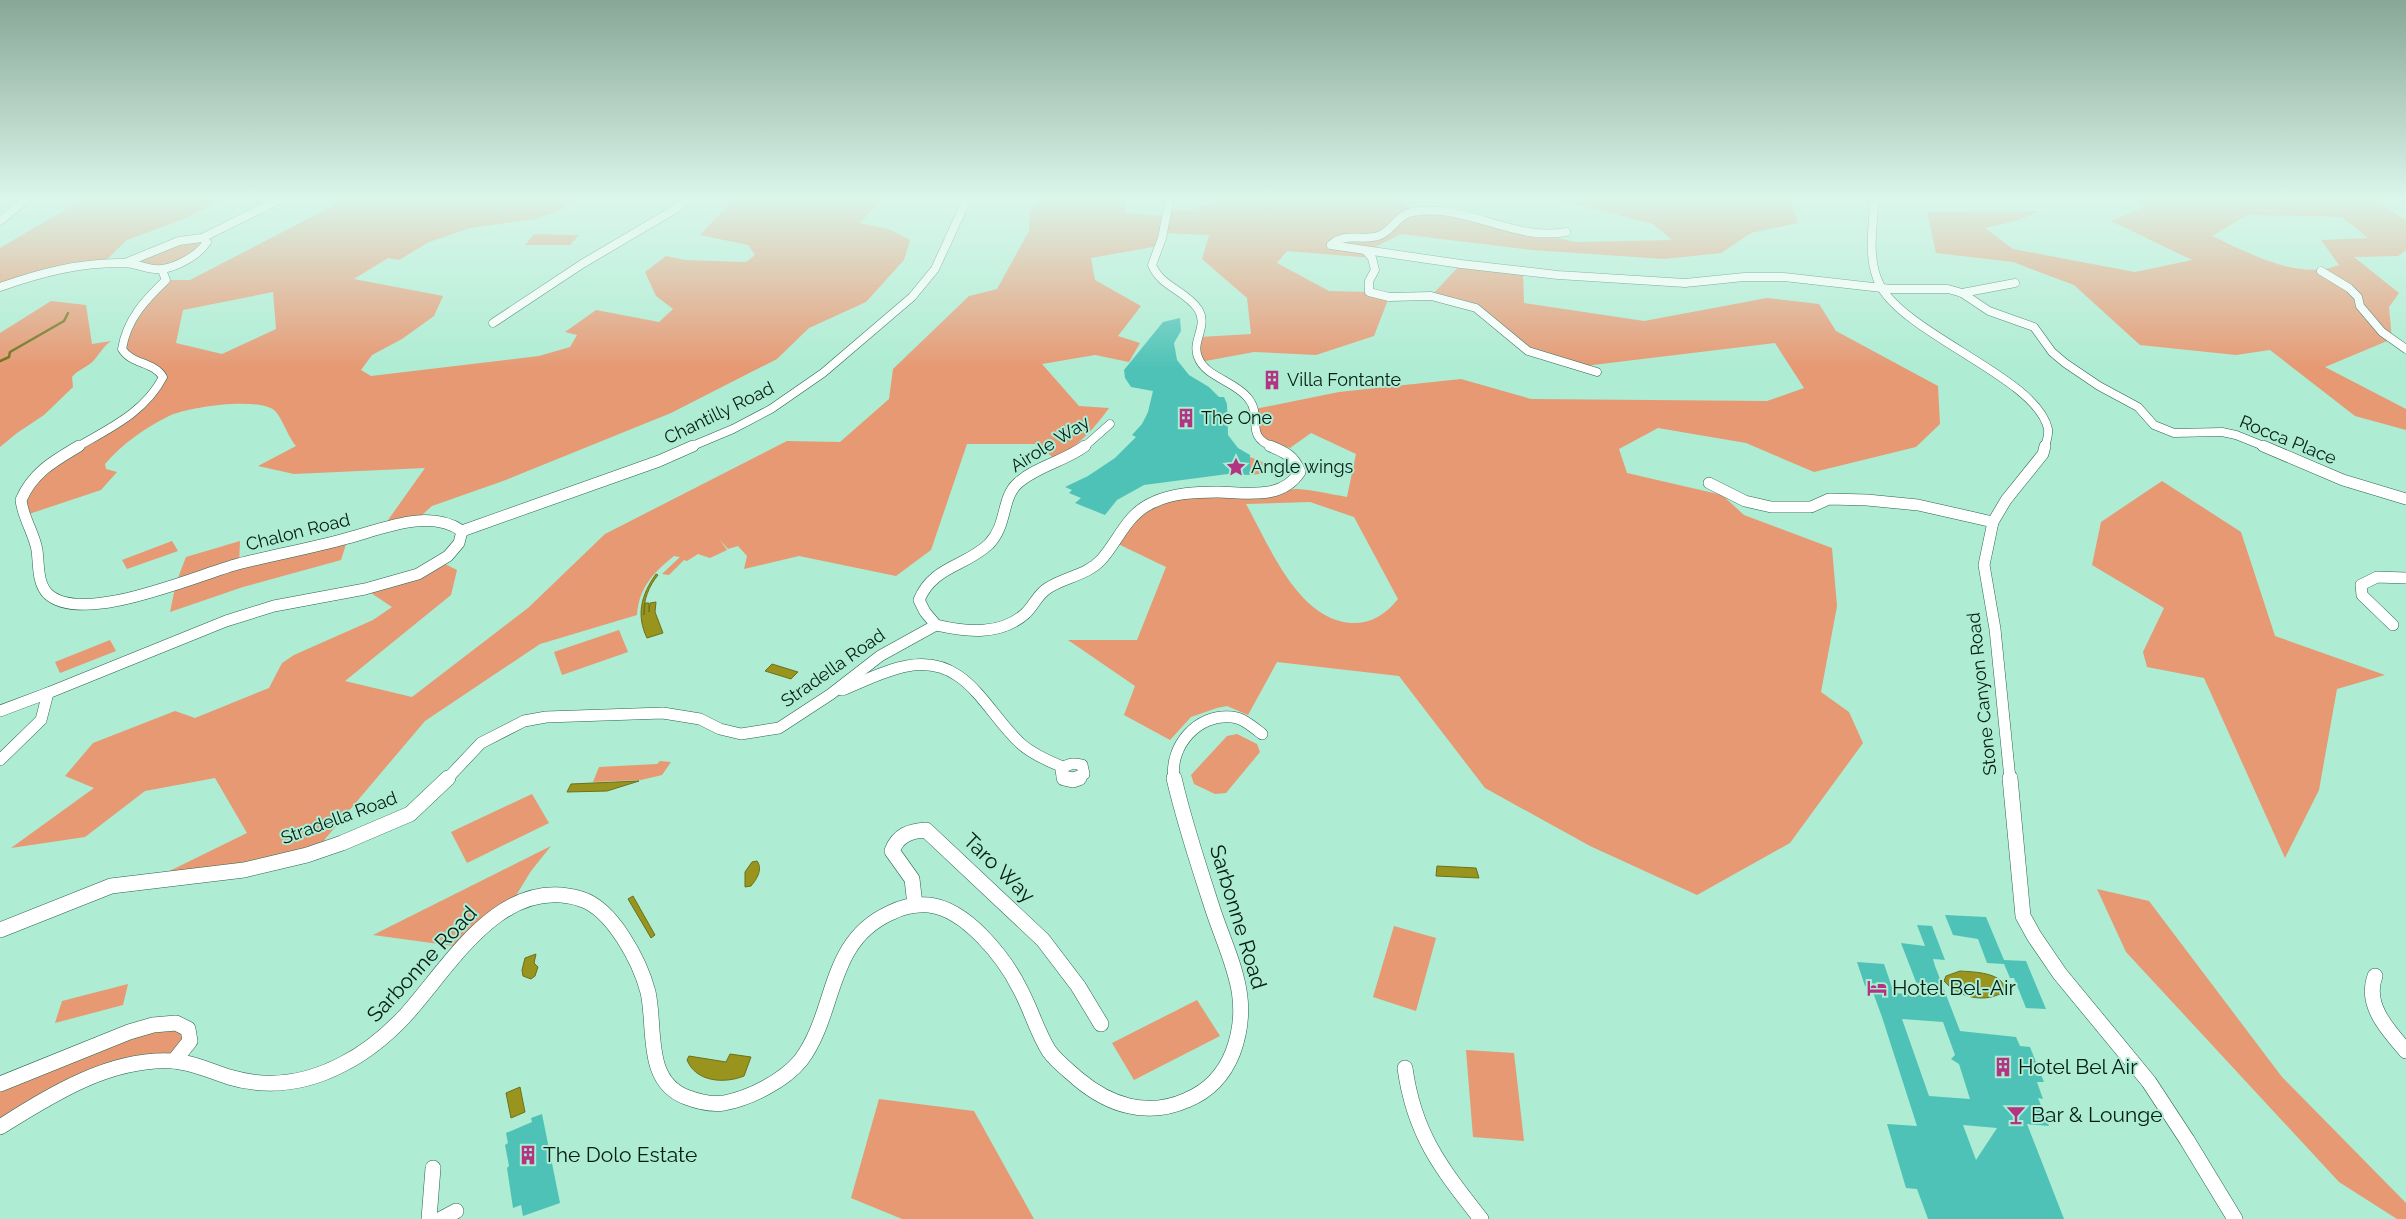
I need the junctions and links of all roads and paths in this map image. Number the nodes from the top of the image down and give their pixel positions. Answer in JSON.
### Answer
{"nodes":[{"id":1,"x":147,"y":254,"type":"edge"},
{"id":2,"x":192,"y":254,"type":"edge"},
{"id":3,"x":599,"y":254,"type":"edge"},
{"id":4,"x":941,"y":254,"type":"edge"},
{"id":5,"x":1155,"y":254,"type":"edge"},
{"id":6,"x":1368,"y":254,"type":"edge"},
{"id":7,"x":1387,"y":254,"type":"edge"},
{"id":8,"x":1873,"y":254,"type":"edge"},
{"id":9,"x":125,"y":263,"type":"junction"},
{"id":10,"x":162,"y":270,"type":"junction"},
{"id":11,"x":2321,"y":271,"type":"dead end"},
{"id":12,"x":2014,"y":282,"type":"dead end"},
{"id":13,"x":0,"y":287,"type":"edge"},
{"id":14,"x":1880,"y":288,"type":"junction"},
{"id":15,"x":1962,"y":293,"type":"junction"},
{"id":16,"x":493,"y":323,"type":"dead end"},
{"id":17,"x":2406,"y":349,"type":"edge"},
{"id":18,"x":1597,"y":372,"type":"dead end"},
{"id":19,"x":1110,"y":424,"type":"dead end"},
{"id":20,"x":1709,"y":483,"type":"dead end"},
{"id":21,"x":2406,"y":499,"type":"edge"},
{"id":22,"x":1993,"y":522,"type":"junction"},
{"id":23,"x":462,"y":532,"type":"junction"},
{"id":24,"x":2406,"y":578,"type":"edge"},
{"id":25,"x":936,"y":625,"type":"junction"},
{"id":26,"x":2393,"y":625,"type":"dead end"},
{"id":27,"x":48,"y":693,"type":"junction"},
{"id":28,"x":831,"y":694,"type":"junction"},
{"id":29,"x":0,"y":711,"type":"edge"},
{"id":30,"x":1262,"y":734,"type":"dead end"},
{"id":31,"x":0,"y":760,"type":"edge"},
{"id":32,"x":1063,"y":767,"type":"dead end"},
{"id":33,"x":915,"y":905,"type":"junction"},
{"id":34,"x":0,"y":930,"type":"edge"},
{"id":35,"x":2375,"y":976,"type":"dead end"},
{"id":36,"x":1101,"y":1024,"type":"dead end"},
{"id":37,"x":2406,"y":1051,"type":"edge"},
{"id":38,"x":174,"y":1061,"type":"junction"},
{"id":39,"x":1404,"y":1068,"type":"dead end"},
{"id":40,"x":0,"y":1084,"type":"edge"},
{"id":41,"x":0,"y":1127,"type":"edge"},
{"id":42,"x":433,"y":1168,"type":"dead end"},
{"id":43,"x":456,"y":1211,"type":"dead end"},
{"id":44,"x":428,"y":1219,"type":"edge"},
{"id":45,"x":441,"y":1219,"type":"edge"},
{"id":46,"x":1481,"y":1219,"type":"edge"},
{"id":47,"x":2235,"y":1219,"type":"edge"}],
"edges":[{"from":1,"to":9,"type":"street"},
{"from":2,"to":10,"type":"street"},
{"from":3,"to":16,"type":"street"},
{"from":4,"to":23,"type":"street","name":"Chantilly Road"},
{"from":5,"to":25,"type":"street"},
{"from":6,"to":18,"type":"street"},
{"from":7,"to":14,"type":"street"},
{"from":8,"to":14,"type":"street","name":"Stone Canyon Road"},
{"from":9,"to":10,"type":"street"},
{"from":9,"to":13,"type":"street"},
{"from":10,"to":23,"type":"street","name":"Chalon Road"},
{"from":11,"to":17,"type":"street"},
{"from":12,"to":15,"type":"street"},
{"from":14,"to":15,"type":"street"},
{"from":14,"to":22,"type":"street","name":"Stone Canyon Road"},
{"from":15,"to":21,"type":"street","name":"Rocca Place"},
{"from":19,"to":25,"type":"street","name":"Airole Way"},
{"from":20,"to":22,"type":"street"},
{"from":22,"to":47,"type":"street","name":"Stone Canyon Road"},
{"from":23,"to":27,"type":"street"},
{"from":24,"to":26,"type":"street"},
{"from":25,"to":28,"type":"street","name":"Stradella Road"},
{"from":27,"to":29,"type":"street"},
{"from":27,"to":31,"type":"street"},
{"from":28,"to":32,"type":"street"},
{"from":28,"to":34,"type":"street","name":"Stradella Road"},
{"from":30,"to":33,"type":"street","name":"Sarbonne Road"},
{"from":33,"to":36,"type":"street","name":"Taro Way"},
{"from":33,"to":38,"type":"street","name":"Sarbonne Road"},
{"from":35,"to":37,"type":"street"},
{"from":38,"to":40,"type":"street"},
{"from":38,"to":41,"type":"street","name":"Sarbonne Road"},
{"from":39,"to":46,"type":"street"},
{"from":42,"to":44,"type":"street"},
{"from":43,"to":45,"type":"street"}]}
